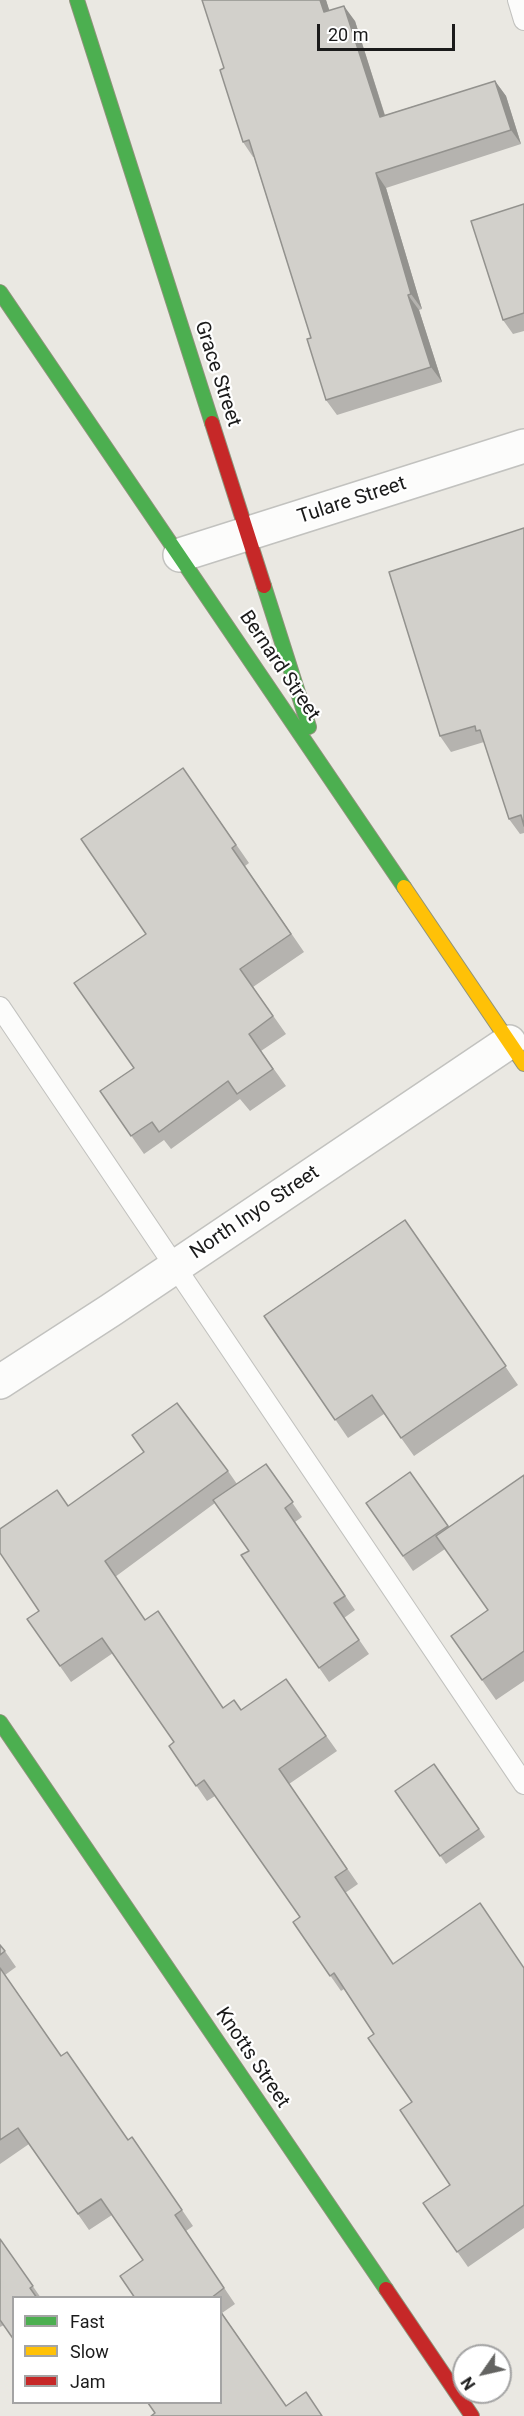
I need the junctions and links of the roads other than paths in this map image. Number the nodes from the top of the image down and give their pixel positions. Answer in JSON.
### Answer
{"nodes":[{"id":1,"x":77,"y":0,"type":"edge"},
{"id":2,"x":518,"y":0,"type":"edge"},
{"id":3,"x":524,"y":20,"type":"edge"},
{"id":4,"x":0,"y":292,"type":"edge"},
{"id":5,"x":524,"y":446,"type":"edge"},
{"id":6,"x":248,"y":534,"type":"junction"},
{"id":7,"x":180,"y":555,"type":"junction"},
{"id":8,"x":320,"y":760,"type":"junction"},
{"id":9,"x":0,"y":1007,"type":"edge"},
{"id":10,"x":517,"y":1053,"type":"edge"},
{"id":11,"x":176,"y":1266,"type":"junction"},
{"id":12,"x":0,"y":1382,"type":"edge"},
{"id":13,"x":0,"y":1722,"type":"edge"},
{"id":14,"x":524,"y":1784,"type":"edge"},
{"id":15,"x":472,"y":2416,"type":"edge"}],
"edges":[{"from":1,"to":6,"type":"street","name":"Grace Street"},
{"from":2,"to":3,"type":"lane"},
{"from":4,"to":7,"type":"street","name":"Bernard Street"},
{"from":5,"to":6,"type":"street","name":"Tulare Street"},
{"from":6,"to":7,"type":"street","name":"Tulare Street"},
{"from":6,"to":8,"type":"street","name":"Grace Street"},
{"from":7,"to":8,"type":"street","name":"Bernard Street"},
{"from":8,"to":10,"type":"street","name":"Bernard Street"},
{"from":9,"to":11,"type":"lane"},
{"from":10,"to":11,"type":"street","name":"North Inyo Street"},
{"from":11,"to":12,"type":"street","name":"North Inyo Street"},
{"from":11,"to":14,"type":"lane"},
{"from":13,"to":15,"type":"street","name":"Knotts Street"}]}
